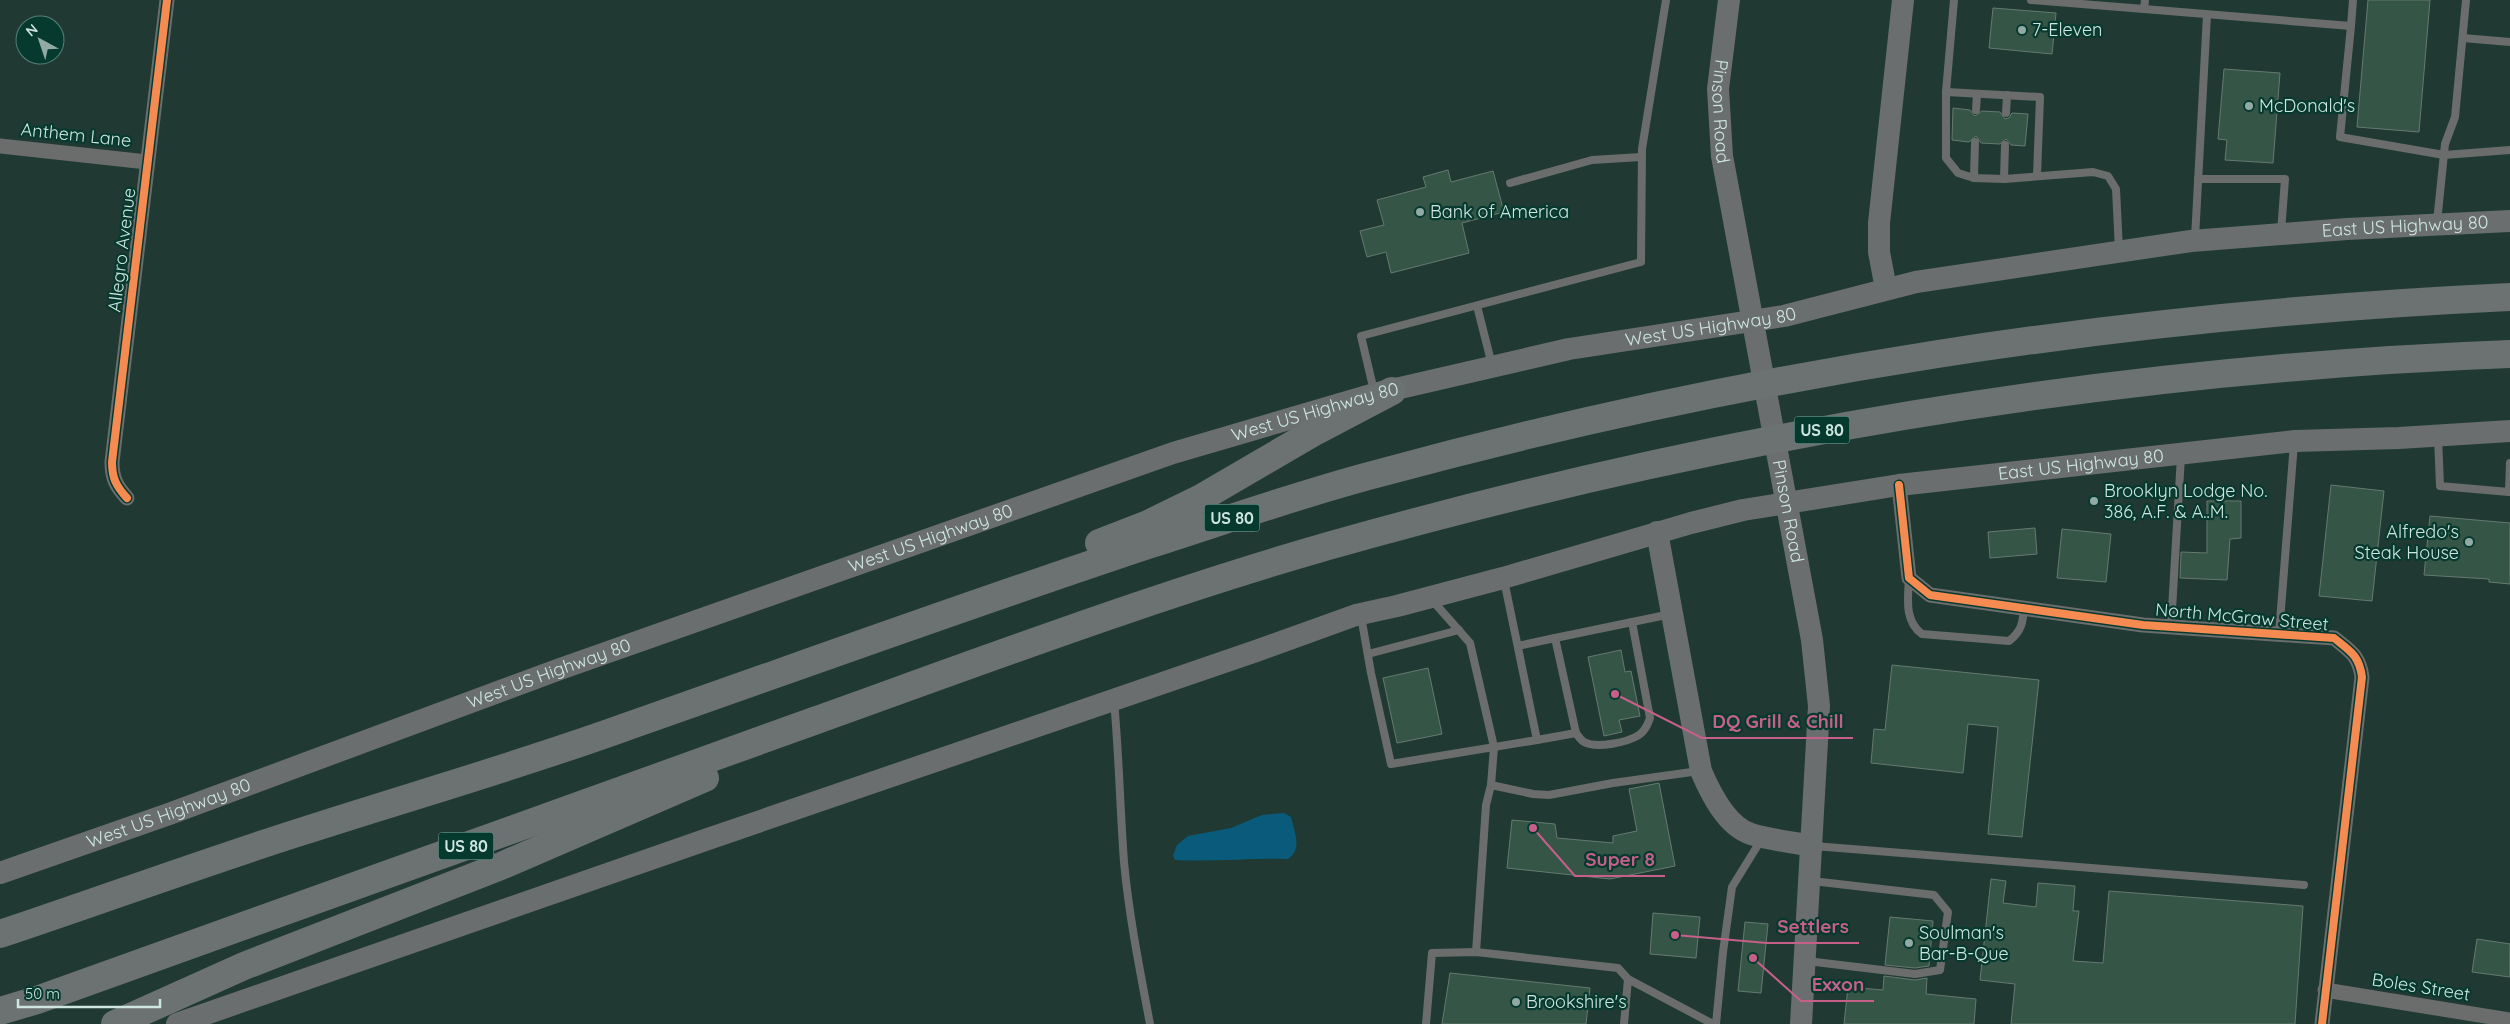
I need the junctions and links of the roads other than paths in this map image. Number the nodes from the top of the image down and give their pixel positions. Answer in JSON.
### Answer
{"nodes":[{"id":1,"x":166,"y":0,"type":"edge"},
{"id":2,"x":1666,"y":0,"type":"edge"},
{"id":3,"x":1729,"y":0,"type":"edge"},
{"id":4,"x":1903,"y":0,"type":"edge"},
{"id":5,"x":1954,"y":0,"type":"edge"},
{"id":6,"x":2031,"y":0,"type":"edge"},
{"id":7,"x":2145,"y":0,"type":"edge"},
{"id":8,"x":2353,"y":0,"type":"edge"},
{"id":9,"x":2466,"y":0,"type":"edge"},
{"id":10,"x":2144,"y":9,"type":"junction"},
{"id":11,"x":2207,"y":15,"type":"junction"},
{"id":12,"x":2350,"y":26,"type":"junction"},
{"id":13,"x":2463,"y":38,"type":"junction"},
{"id":14,"x":2510,"y":42,"type":"edge"},
{"id":15,"x":1946,"y":92,"type":"junction"},
{"id":16,"x":1977,"y":94,"type":"junction"},
{"id":17,"x":2007,"y":96,"type":"junction"},
{"id":18,"x":1976,"y":110,"type":"dead end"},
{"id":19,"x":2006,"y":113,"type":"dead end"},
{"id":20,"x":1975,"y":142,"type":"dead end"},
{"id":21,"x":2005,"y":145,"type":"dead end"},
{"id":22,"x":0,"y":146,"type":"edge"},
{"id":23,"x":2510,"y":150,"type":"edge"},
{"id":24,"x":2444,"y":155,"type":"junction"},
{"id":25,"x":1641,"y":157,"type":"junction"},
{"id":26,"x":147,"y":162,"type":"junction"},
{"id":27,"x":2037,"y":175,"type":"junction"},
{"id":28,"x":1974,"y":178,"type":"junction"},
{"id":29,"x":2004,"y":178,"type":"junction"},
{"id":30,"x":2198,"y":179,"type":"junction"},
{"id":31,"x":1510,"y":183,"type":"dead end"},
{"id":32,"x":2510,"y":221,"type":"edge"},
{"id":33,"x":2436,"y":224,"type":"junction"},
{"id":34,"x":2281,"y":234,"type":"junction"},
{"id":35,"x":2195,"y":240,"type":"junction"},
{"id":36,"x":2119,"y":252,"type":"junction"},
{"id":37,"x":1886,"y":289,"type":"junction"},
{"id":38,"x":2510,"y":297,"type":"edge"},
{"id":39,"x":1477,"y":306,"type":"junction"},
{"id":40,"x":2510,"y":354,"type":"edge"},
{"id":41,"x":1492,"y":365,"type":"junction"},
{"id":42,"x":1383,"y":392,"type":"junction"},
{"id":43,"x":2510,"y":431,"type":"edge"},
{"id":44,"x":2438,"y":435,"type":"junction"},
{"id":45,"x":2294,"y":441,"type":"junction"},
{"id":46,"x":2182,"y":454,"type":"junction"},
{"id":47,"x":2510,"y":463,"type":"edge"},
{"id":48,"x":1899,"y":485,"type":"junction"},
{"id":49,"x":128,"y":498,"type":"dead end"},
{"id":50,"x":1657,"y":532,"type":"junction"},
{"id":51,"x":1503,"y":578,"type":"junction"},
{"id":52,"x":1909,"y":578,"type":"junction"},
{"id":53,"x":1430,"y":597,"type":"junction"},
{"id":54,"x":2024,"y":607,"type":"junction"},
{"id":55,"x":957,"y":609,"type":"junction"},
{"id":56,"x":1361,"y":614,"type":"junction"},
{"id":57,"x":1671,"y":614,"type":"junction"},
{"id":58,"x":1632,"y":622,"type":"junction"},
{"id":59,"x":2171,"y":627,"type":"junction"},
{"id":60,"x":1459,"y":630,"type":"junction"},
{"id":61,"x":2279,"y":634,"type":"junction"},
{"id":62,"x":1556,"y":638,"type":"junction"},
{"id":63,"x":1518,"y":646,"type":"junction"},
{"id":64,"x":1368,"y":654,"type":"junction"},
{"id":65,"x":930,"y":679,"type":"junction"},
{"id":66,"x":1114,"y":700,"type":"junction"},
{"id":67,"x":1576,"y":733,"type":"junction"},
{"id":68,"x":1537,"y":740,"type":"junction"},
{"id":69,"x":1494,"y":747,"type":"junction"},
{"id":70,"x":1701,"y":771,"type":"junction"},
{"id":71,"x":1492,"y":785,"type":"junction"},
{"id":72,"x":1763,"y":836,"type":"junction"},
{"id":73,"x":1812,"y":846,"type":"junction"},
{"id":74,"x":0,"y":873,"type":"edge"},
{"id":75,"x":1810,"y":881,"type":"junction"},
{"id":76,"x":2304,"y":884,"type":"dead end"},
{"id":77,"x":0,"y":934,"type":"edge"},
{"id":78,"x":1476,"y":952,"type":"junction"},
{"id":79,"x":1806,"y":960,"type":"junction"},
{"id":80,"x":1628,"y":979,"type":"junction"},
{"id":81,"x":2325,"y":990,"type":"junction"},
{"id":82,"x":0,"y":1011,"type":"edge"},
{"id":83,"x":2510,"y":1020,"type":"edge"},
{"id":84,"x":115,"y":1024,"type":"edge"},
{"id":85,"x":177,"y":1024,"type":"edge"},
{"id":86,"x":1150,"y":1024,"type":"edge"},
{"id":87,"x":1426,"y":1024,"type":"edge"},
{"id":88,"x":1624,"y":1024,"type":"edge"},
{"id":89,"x":1714,"y":1024,"type":"edge"},
{"id":90,"x":1800,"y":1024,"type":"edge"},
{"id":91,"x":2322,"y":1024,"type":"edge"}],
"edges":[{"from":1,"to":26,"type":"street","name":"Allegro Avenue"},
{"from":2,"to":25,"type":"lane"},
{"from":3,"to":73,"type":"main road","name":"Pinson Road"},
{"from":4,"to":37,"type":"main road"},
{"from":5,"to":15,"type":"lane"},
{"from":6,"to":10,"type":"lane"},
{"from":7,"to":10,"type":"lane"},
{"from":8,"to":12,"type":"lane"},
{"from":9,"to":13,"type":"lane"},
{"from":10,"to":11,"type":"lane"},
{"from":11,"to":12,"type":"lane"},
{"from":11,"to":30,"type":"lane"},
{"from":12,"to":24,"type":"lane"},
{"from":13,"to":14,"type":"lane"},
{"from":13,"to":24,"type":"lane"},
{"from":15,"to":16,"type":"lane"},
{"from":15,"to":28,"type":"lane"},
{"from":16,"to":17,"type":"lane"},
{"from":16,"to":18,"type":"lane"},
{"from":17,"to":19,"type":"lane"},
{"from":17,"to":27,"type":"lane"},
{"from":20,"to":28,"type":"lane"},
{"from":21,"to":29,"type":"lane"},
{"from":22,"to":26,"type":"street","name":"Anthem Lane"},
{"from":23,"to":24,"type":"lane"},
{"from":24,"to":33,"type":"lane"},
{"from":25,"to":31,"type":"lane"},
{"from":25,"to":39,"type":"lane"},
{"from":26,"to":49,"type":"street","name":"Allegro Avenue"},
{"from":27,"to":29,"type":"lane"},
{"from":27,"to":36,"type":"lane"},
{"from":28,"to":29,"type":"lane"},
{"from":30,"to":34,"type":"lane"},
{"from":30,"to":35,"type":"lane"},
{"from":32,"to":33,"type":"main road","name":"East US Highway 80"},
{"from":33,"to":34,"type":"main road","name":"East US Highway 80"},
{"from":34,"to":35,"type":"main road","name":"East US Highway 80"},
{"from":35,"to":36,"type":"main road","name":"East US Highway 80"},
{"from":36,"to":37,"type":"main road","name":"East US Highway 80"},
{"from":37,"to":41,"type":"main road","name":"West US Highway 80"},
{"from":38,"to":55,"type":"highway","number":"US 80"},
{"from":39,"to":41,"type":"lane"},
{"from":39,"to":42,"type":"lane"},
{"from":40,"to":65,"type":"highway","number":"US 80"},
{"from":41,"to":42,"type":"main road","name":"West US Highway 80"},
{"from":42,"to":55,"type":"highway"},
{"from":42,"to":74,"type":"main road","name":"West US Highway 80"},
{"from":43,"to":44,"type":"main road","name":"East US Highway 80"},
{"from":44,"to":45,"type":"main road","name":"East US Highway 80"},
{"from":44,"to":47,"type":"lane"},
{"from":45,"to":46,"type":"main road","name":"East US Highway 80"},
{"from":45,"to":61,"type":"lane"},
{"from":46,"to":48,"type":"main road","name":"East US Highway 80"},
{"from":46,"to":59,"type":"lane"},
{"from":48,"to":50,"type":"main road","name":"East US Highway 80"},
{"from":48,"to":52,"type":"street"},
{"from":50,"to":51,"type":"main road"},
{"from":50,"to":57,"type":"main road"},
{"from":51,"to":53,"type":"main road"},
{"from":51,"to":63,"type":"lane"},
{"from":52,"to":54,"type":"street","name":"North McGraw Street"},
{"from":52,"to":54,"type":"lane"},
{"from":53,"to":56,"type":"main road"},
{"from":53,"to":60,"type":"lane"},
{"from":54,"to":59,"type":"street","name":"North McGraw Street"},
{"from":55,"to":77,"type":"highway","number":"US 80"},
{"from":56,"to":64,"type":"lane"},
{"from":56,"to":66,"type":"main road"},
{"from":57,"to":58,"type":"lane"},
{"from":57,"to":70,"type":"main road"},
{"from":58,"to":62,"type":"lane"},
{"from":58,"to":67,"type":"lane"},
{"from":59,"to":61,"type":"street","name":"North McGraw Street"},
{"from":60,"to":64,"type":"lane"},
{"from":60,"to":69,"type":"lane"},
{"from":61,"to":81,"type":"street","name":"North McGraw Street"},
{"from":62,"to":63,"type":"lane"},
{"from":62,"to":67,"type":"lane"},
{"from":63,"to":68,"type":"lane"},
{"from":64,"to":69,"type":"lane"},
{"from":65,"to":82,"type":"highway","number":"US 80"},
{"from":65,"to":84,"type":"highway"},
{"from":66,"to":85,"type":"main road"},
{"from":66,"to":86,"type":"lane"},
{"from":67,"to":68,"type":"lane"},
{"from":68,"to":69,"type":"lane"},
{"from":69,"to":71,"type":"lane"},
{"from":70,"to":71,"type":"lane"},
{"from":70,"to":72,"type":"main road"},
{"from":71,"to":78,"type":"lane"},
{"from":72,"to":73,"type":"main road"},
{"from":72,"to":89,"type":"lane"},
{"from":73,"to":75,"type":"main road","name":"Pinson Road"},
{"from":73,"to":76,"type":"lane"},
{"from":75,"to":79,"type":"main road","name":"Pinson Road"},
{"from":75,"to":79,"type":"lane"},
{"from":78,"to":80,"type":"lane"},
{"from":78,"to":87,"type":"lane"},
{"from":79,"to":90,"type":"main road","name":"Pinson Road"},
{"from":80,"to":88,"type":"lane"},
{"from":80,"to":89,"type":"lane"},
{"from":81,"to":83,"type":"street","name":"Boles Street"},
{"from":81,"to":91,"type":"street","name":"North McGraw Street"}]}
